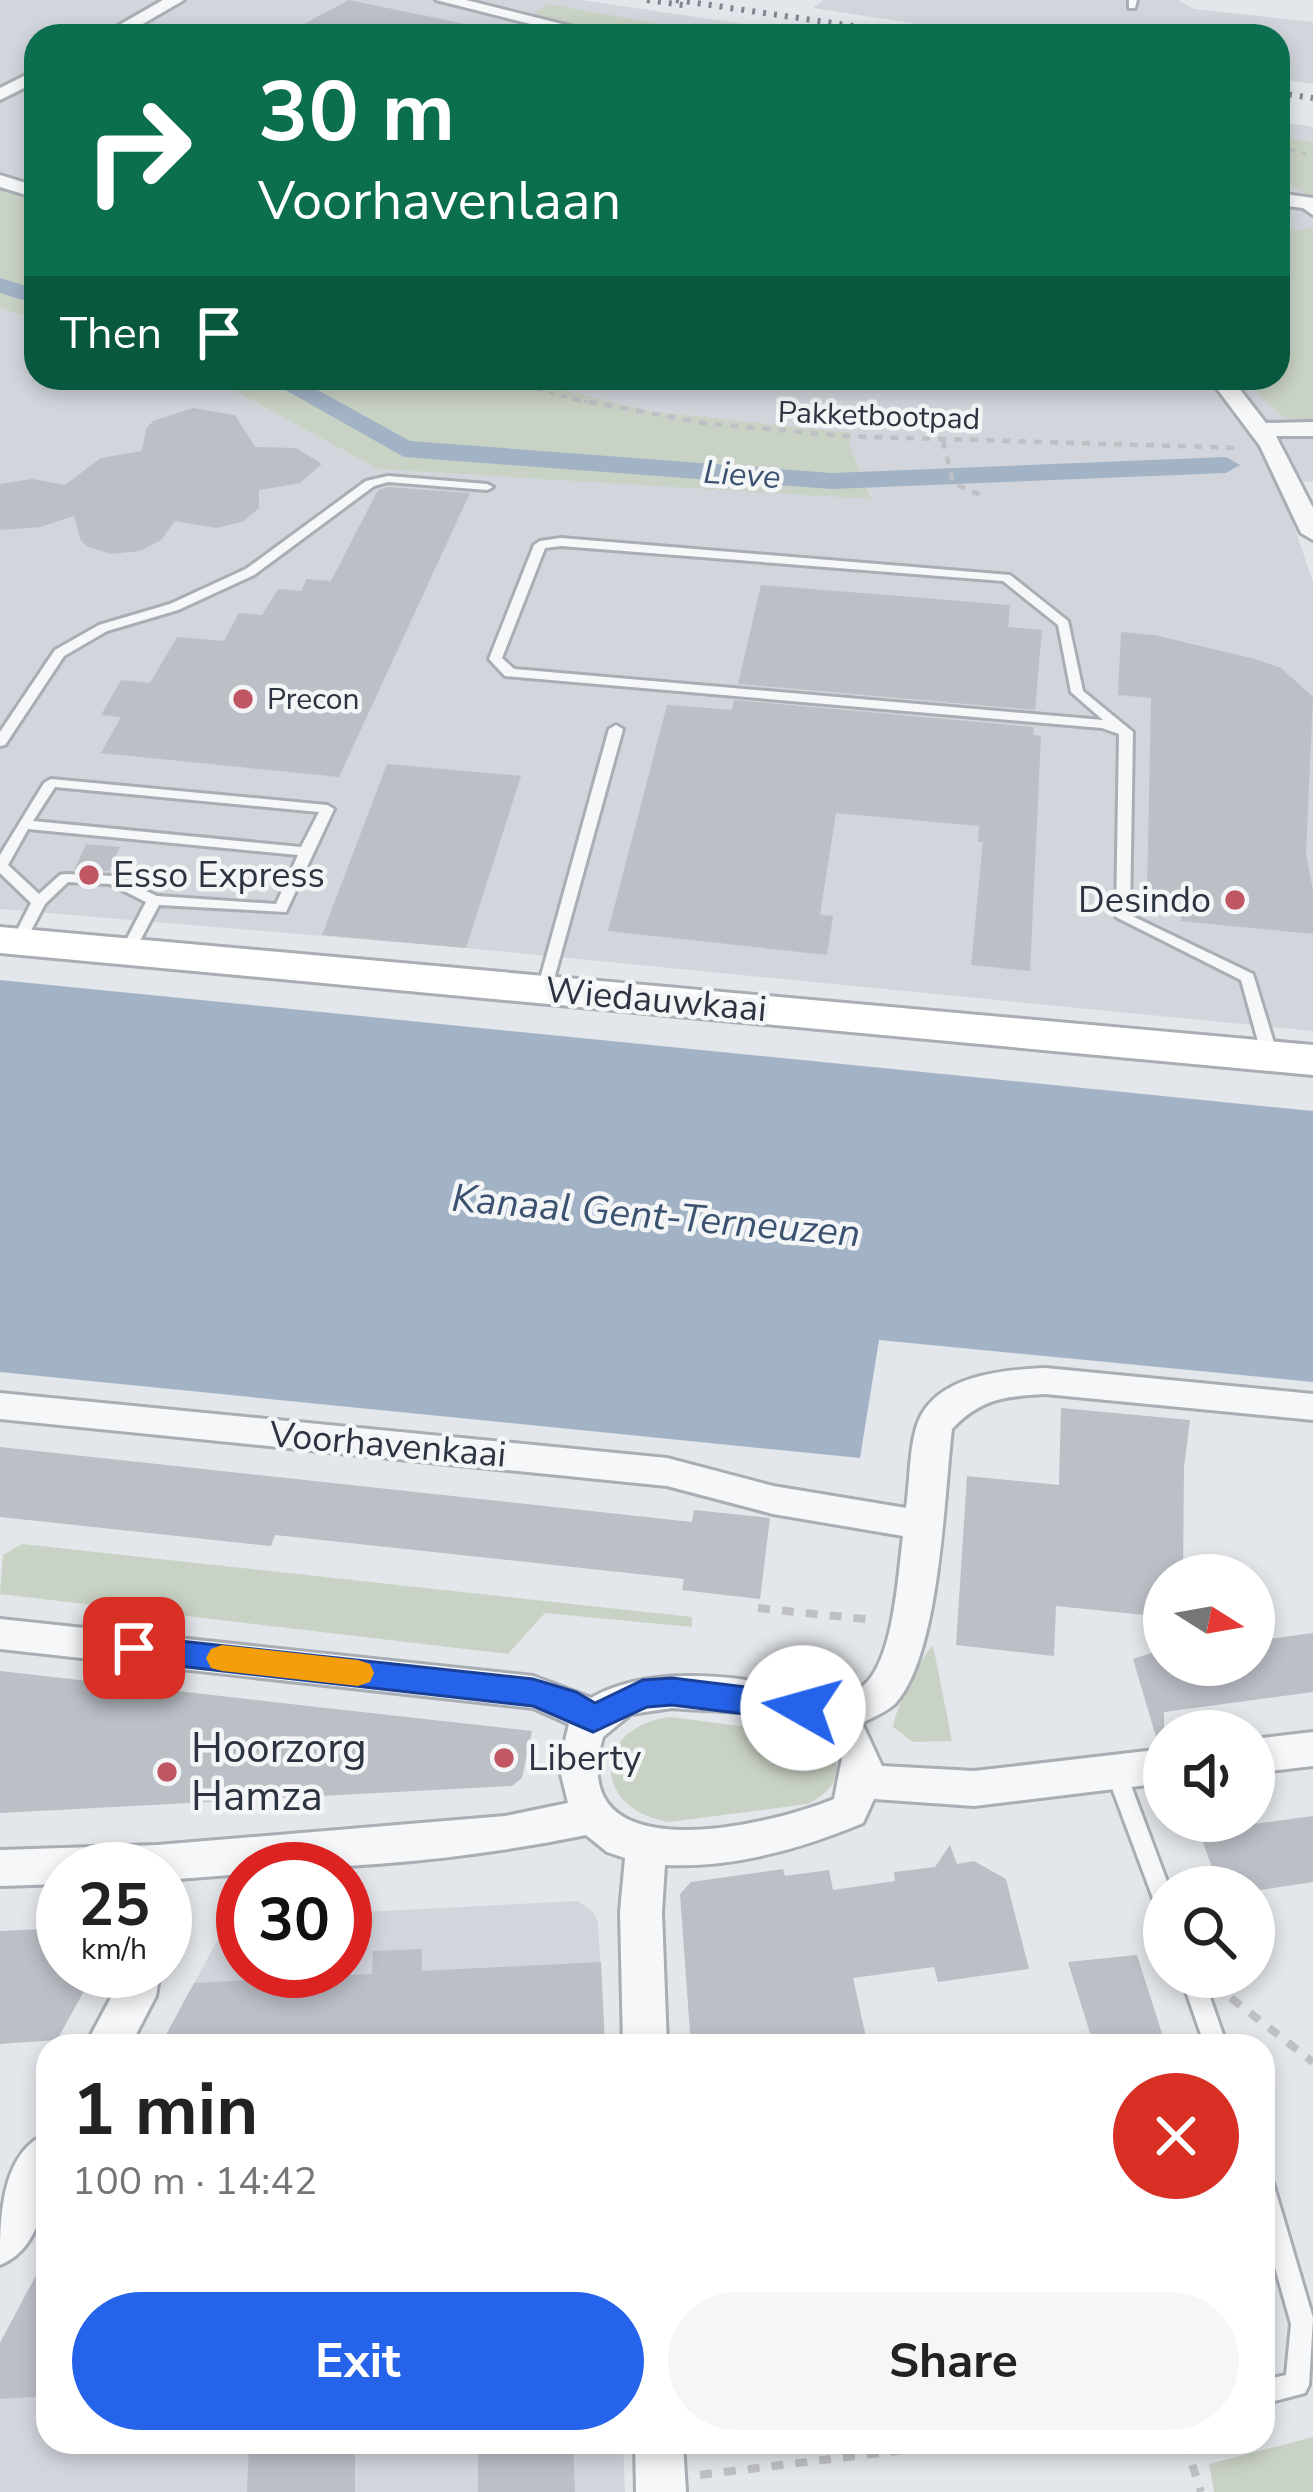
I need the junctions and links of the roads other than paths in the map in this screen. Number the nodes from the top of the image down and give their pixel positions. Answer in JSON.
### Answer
{"nodes":[{"id":1,"x":176,"y":0,"type":"edge"},
{"id":2,"x":444,"y":0,"type":"edge"},
{"id":3,"x":131,"y":24,"type":"edge"},
{"id":4,"x":549,"y":24,"type":"edge"},
{"id":5,"x":1229,"y":390,"type":"edge"},
{"id":6,"x":1313,"y":428,"type":"edge"},
{"id":7,"x":1270,"y":445,"type":"junction"},
{"id":8,"x":487,"y":487,"type":"dead end"},
{"id":9,"x":1313,"y":533,"type":"edge"},
{"id":10,"x":616,"y":729,"type":"dead end"},
{"id":11,"x":1126,"y":732,"type":"junction"},
{"id":12,"x":0,"y":742,"type":"edge"},
{"id":13,"x":24,"y":824,"type":"junction"},
{"id":14,"x":306,"y":852,"type":"junction"},
{"id":15,"x":154,"y":900,"type":"junction"},
{"id":16,"x":39,"y":902,"type":"junction"},
{"id":17,"x":9,"y":941,"type":"edge"},
{"id":18,"x":128,"y":952,"type":"junction"},
{"id":19,"x":544,"y":990,"type":"junction"},
{"id":20,"x":1270,"y":1056,"type":"junction"},
{"id":21,"x":1313,"y":1060,"type":"edge"},
{"id":22,"x":0,"y":1406,"type":"edge"},
{"id":23,"x":1313,"y":1407,"type":"edge"},
{"id":24,"x":907,"y":1523,"type":"junction"},
{"id":25,"x":0,"y":1634,"type":"edge"},
{"id":26,"x":593,"y":1719,"type":"junction"},
{"id":27,"x":833,"y":1720,"type":"junction"},
{"id":28,"x":1313,"y":1749,"type":"edge"},
{"id":29,"x":1275,"y":1754,"type":"edge"},
{"id":30,"x":1143,"y":1769,"type":"edge"},
{"id":31,"x":1116,"y":1772,"type":"junction"},
{"id":32,"x":861,"y":1780,"type":"junction"},
{"id":33,"x":592,"y":1816,"type":"junction"},
{"id":34,"x":646,"y":1847,"type":"junction"},
{"id":35,"x":192,"y":1863,"type":"edge"},
{"id":36,"x":1151,"y":1866,"type":"edge"},
{"id":37,"x":0,"y":1868,"type":"edge"},
{"id":38,"x":36,"y":1868,"type":"edge"},
{"id":39,"x":134,"y":1998,"type":"edge"},
{"id":40,"x":1200,"y":1998,"type":"edge"},
{"id":41,"x":114,"y":2034,"type":"edge"},
{"id":42,"x":645,"y":2034,"type":"edge"},
{"id":43,"x":1212,"y":2034,"type":"edge"},
{"id":44,"x":36,"y":2177,"type":"edge"},
{"id":45,"x":1275,"y":2227,"type":"edge"},
{"id":46,"x":0,"y":2242,"type":"edge"},
{"id":47,"x":1275,"y":2390,"type":"edge"}],
"edges":[{"from":1,"to":3,"type":"street"},
{"from":2,"to":4,"type":"street"},
{"from":5,"to":7,"type":"street"},
{"from":6,"to":7,"type":"street"},
{"from":7,"to":9,"type":"street"},
{"from":8,"to":12,"type":"lane"},
{"from":10,"to":19,"type":"lane"},
{"from":11,"to":11,"type":"lane"},
{"from":11,"to":20,"type":"lane"},
{"from":13,"to":14,"type":"lane"},
{"from":13,"to":14,"type":"lane"},
{"from":13,"to":16,"type":"lane"},
{"from":14,"to":15,"type":"lane"},
{"from":15,"to":16,"type":"lane"},
{"from":15,"to":18,"type":"lane"},
{"from":16,"to":17,"type":"lane"},
{"from":17,"to":18,"type":"main road","name":"Wiedauwkaai"},
{"from":18,"to":19,"type":"main road","name":"Wiedauwkaai"},
{"from":19,"to":20,"type":"main road","name":"Wiedauwkaai"},
{"from":20,"to":21,"type":"main road","name":"Wiedauwkaai"},
{"from":22,"to":24,"type":"street","name":"Voorhavenkaai"},
{"from":23,"to":24,"type":"street"},
{"from":24,"to":27,"type":"street"},
{"from":25,"to":26,"type":"street"},
{"from":26,"to":27,"type":"street"},
{"from":26,"to":33,"type":"street"},
{"from":27,"to":32,"type":"street"},
{"from":28,"to":29,"type":"street"},
{"from":30,"to":31,"type":"street"},
{"from":31,"to":32,"type":"street"},
{"from":31,"to":36,"type":"lane"},
{"from":32,"to":34,"type":"street"},
{"from":33,"to":34,"type":"street"},
{"from":33,"to":35,"type":"street"},
{"from":34,"to":42,"type":"street"},
{"from":37,"to":38,"type":"street"},
{"from":39,"to":41,"type":"street"},
{"from":40,"to":43,"type":"lane"},
{"from":44,"to":46,"type":"street"},
{"from":45,"to":47,"type":"lane"}]}
